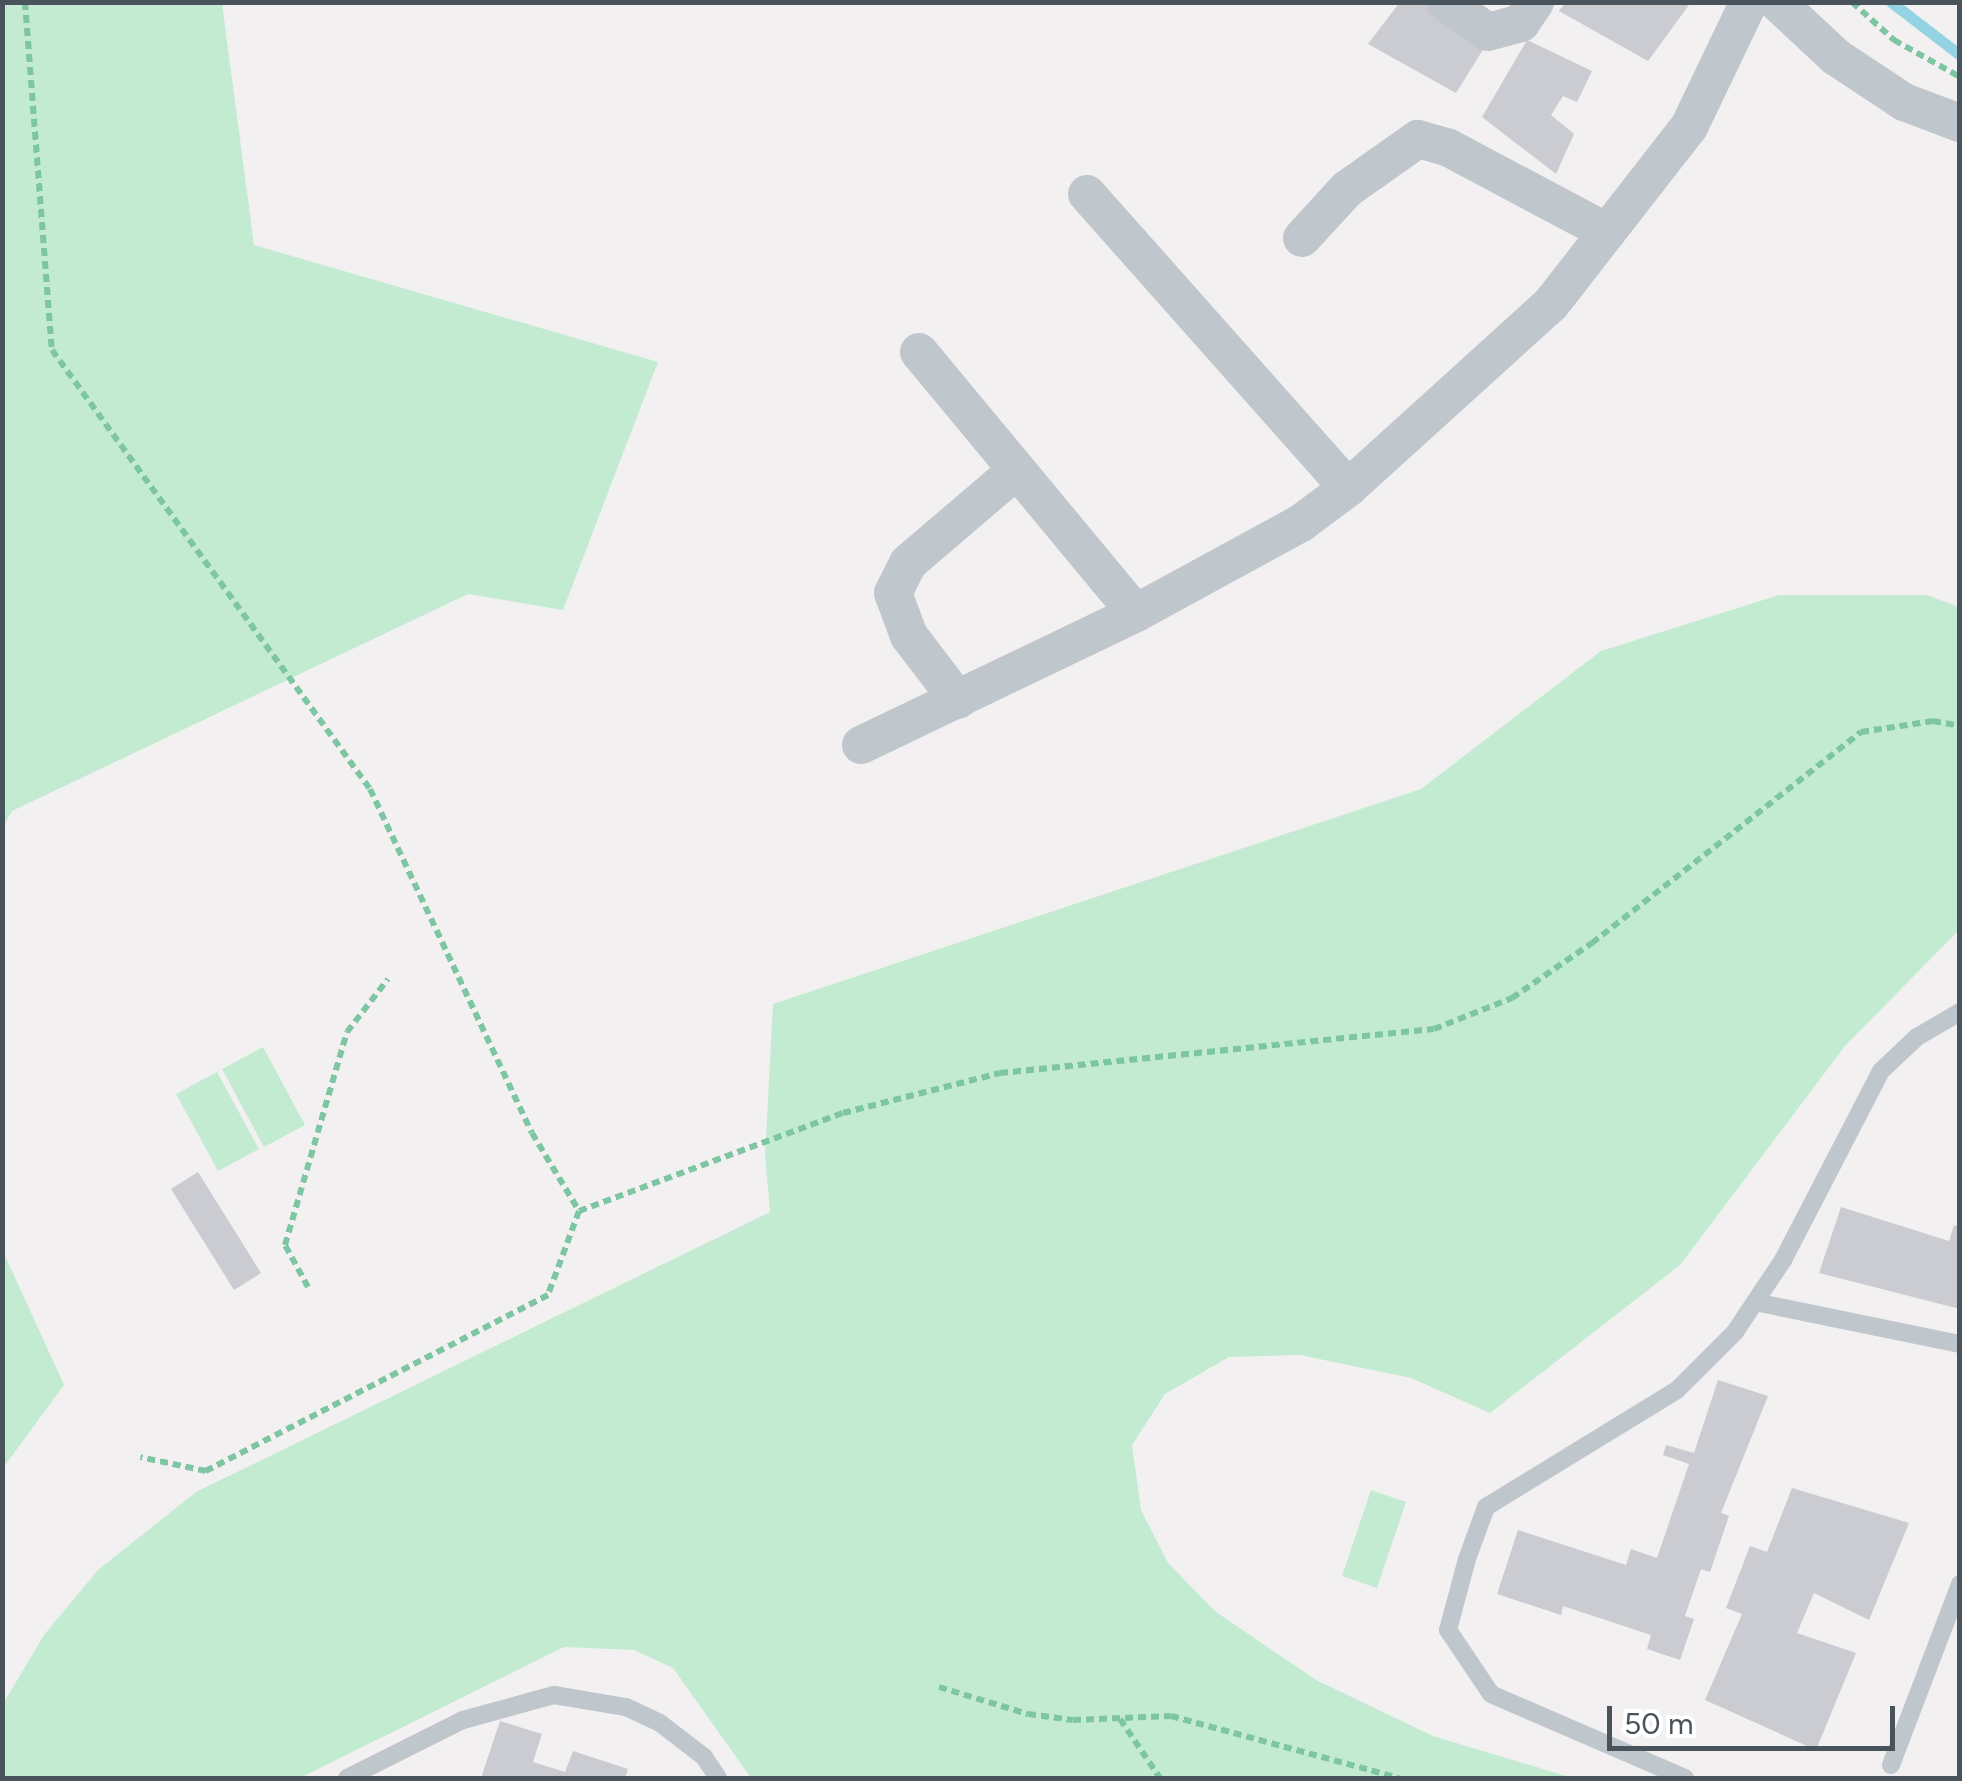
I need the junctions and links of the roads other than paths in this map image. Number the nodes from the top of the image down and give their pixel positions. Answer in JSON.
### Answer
{"nodes":[{"id":1,"x":1445,"y":2,"type":"edge"},
{"id":2,"x":1535,"y":2,"type":"edge"},
{"id":3,"x":1750,"y":2,"type":"edge"},
{"id":4,"x":1777,"y":2,"type":"edge"},
{"id":5,"x":1960,"y":124,"type":"edge"},
{"id":6,"x":1087,"y":194,"type":"dead end"},
{"id":7,"x":1607,"y":232,"type":"junction"},
{"id":8,"x":1302,"y":238,"type":"dead end"},
{"id":9,"x":919,"y":352,"type":"dead end"},
{"id":10,"x":1017,"y":470,"type":"junction"},
{"id":11,"x":1348,"y":488,"type":"junction"},
{"id":12,"x":1136,"y":613,"type":"junction"},
{"id":13,"x":958,"y":700,"type":"junction"},
{"id":14,"x":860,"y":745,"type":"dead end"},
{"id":15,"x":1960,"y":1012,"type":"edge"},
{"id":16,"x":1755,"y":1302,"type":"junction"},
{"id":17,"x":1960,"y":1344,"type":"edge"},
{"id":18,"x":1960,"y":1584,"type":"edge"},
{"id":19,"x":1891,"y":1765,"type":"dead end"},
{"id":20,"x":347,"y":1778,"type":"edge"},
{"id":21,"x":718,"y":1778,"type":"edge"},
{"id":22,"x":1686,"y":1778,"type":"edge"}],
"edges":[{"from":1,"to":2,"type":"street"},
{"from":3,"to":7,"type":"street"},
{"from":4,"to":5,"type":"street"},
{"from":6,"to":11,"type":"street"},
{"from":7,"to":8,"type":"street"},
{"from":7,"to":11,"type":"street"},
{"from":9,"to":10,"type":"street"},
{"from":10,"to":12,"type":"street"},
{"from":10,"to":13,"type":"street"},
{"from":11,"to":12,"type":"street"},
{"from":12,"to":13,"type":"street"},
{"from":13,"to":14,"type":"street"},
{"from":15,"to":16,"type":"lane"},
{"from":16,"to":17,"type":"lane"},
{"from":16,"to":22,"type":"lane"},
{"from":18,"to":19,"type":"lane"},
{"from":20,"to":21,"type":"lane"}]}
